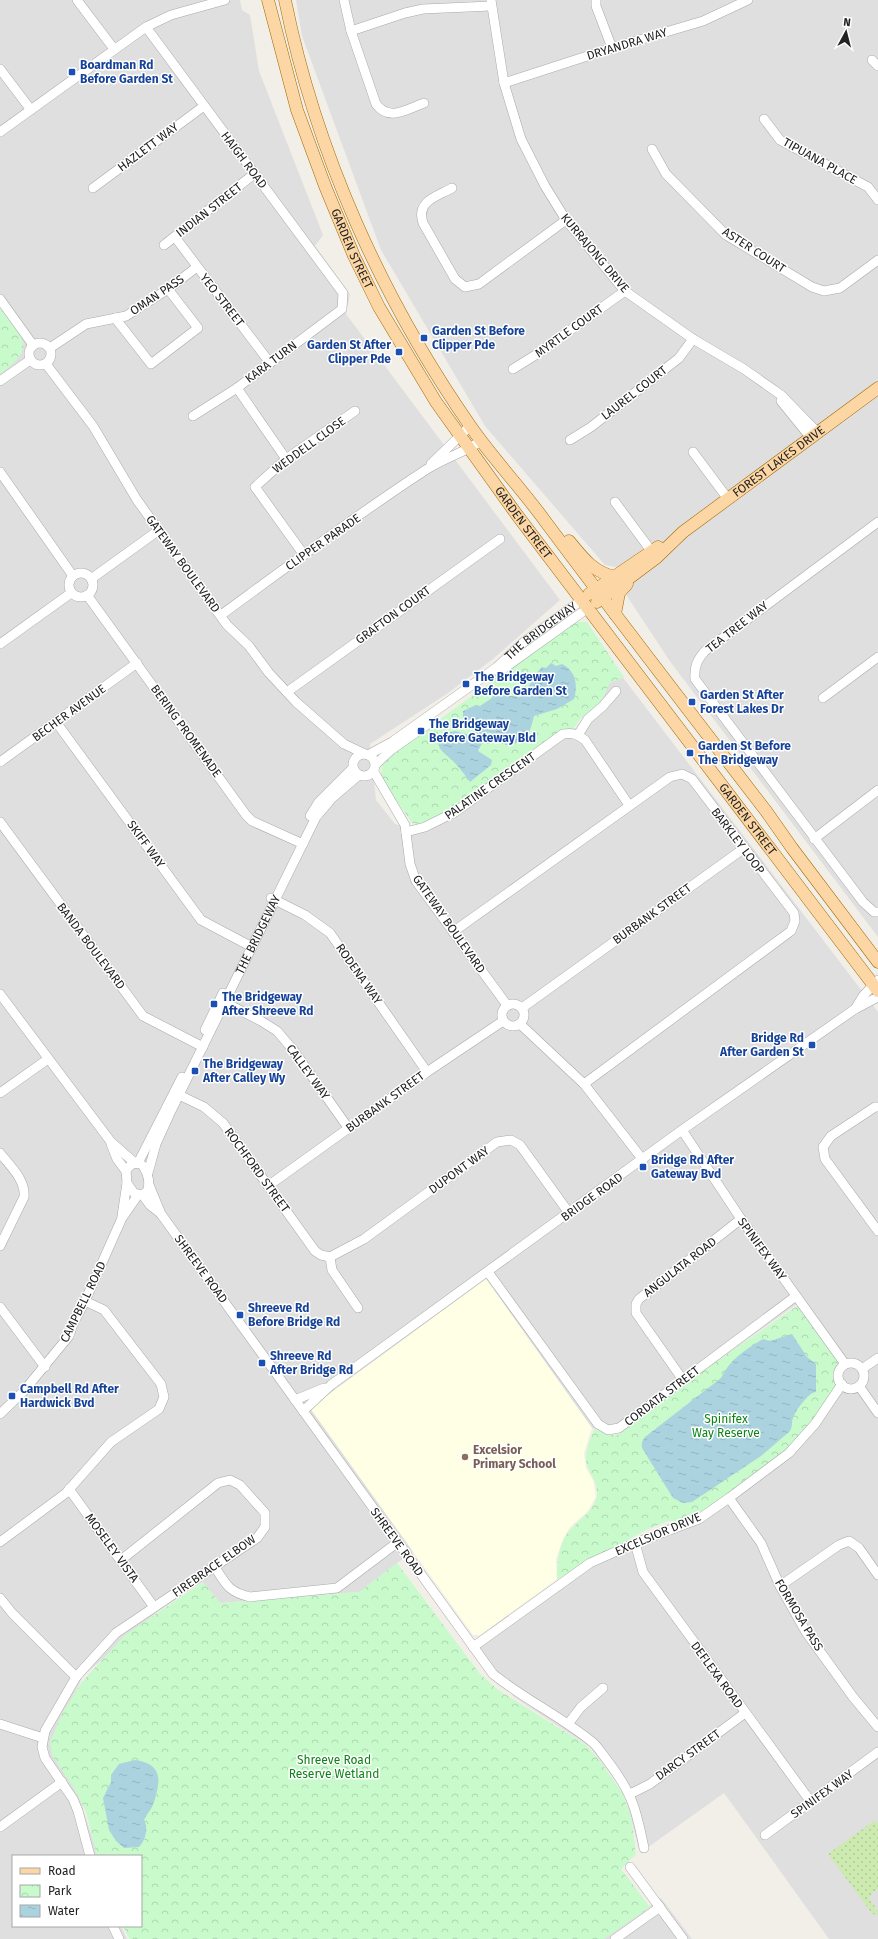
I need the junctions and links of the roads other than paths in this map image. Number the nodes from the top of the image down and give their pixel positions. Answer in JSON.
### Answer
{"nodes":[{"id":1,"x":77,"y":0,"type":"edge"},
{"id":2,"x":225,"y":0,"type":"edge"},
{"id":3,"x":268,"y":0,"type":"edge"},
{"id":4,"x":285,"y":0,"type":"edge"},
{"id":5,"x":344,"y":0,"type":"edge"},
{"id":6,"x":596,"y":0,"type":"edge"},
{"id":7,"x":748,"y":0,"type":"edge"},
{"id":8,"x":203,"y":3,"type":"edge"},
{"id":9,"x":491,"y":3,"type":"edge"},
{"id":10,"x":146,"y":27,"type":"junction"},
{"id":11,"x":351,"y":31,"type":"junction"},
{"id":12,"x":612,"y":48,"type":"junction"},
{"id":13,"x":114,"y":49,"type":"junction"},
{"id":14,"x":0,"y":69,"type":"edge"},
{"id":15,"x":504,"y":83,"type":"junction"},
{"id":16,"x":424,"y":103,"type":"dead end"},
{"id":17,"x":204,"y":106,"type":"junction"},
{"id":18,"x":31,"y":110,"type":"junction"},
{"id":19,"x":764,"y":119,"type":"dead end"},
{"id":20,"x":0,"y":132,"type":"edge"},
{"id":21,"x":652,"y":149,"type":"dead end"},
{"id":22,"x":254,"y":174,"type":"junction"},
{"id":23,"x":93,"y":188,"type":"dead end"},
{"id":24,"x":452,"y":188,"type":"dead end"},
{"id":25,"x":878,"y":200,"type":"edge"},
{"id":26,"x":566,"y":220,"type":"junction"},
{"id":27,"x":175,"y":236,"type":"junction"},
{"id":28,"x":164,"y":244,"type":"dead end"},
{"id":29,"x":878,"y":260,"type":"edge"},
{"id":30,"x":197,"y":267,"type":"junction"},
{"id":31,"x":168,"y":290,"type":"junction"},
{"id":32,"x":625,"y":291,"type":"junction"},
{"id":33,"x":343,"y":293,"type":"joint"},
{"id":34,"x":0,"y":299,"type":"edge"},
{"id":35,"x":115,"y":318,"type":"junction"},
{"id":36,"x":693,"y":339,"type":"junction"},
{"id":37,"x":33,"y":345,"type":"junction"},
{"id":38,"x":50,"y":348,"type":"junction"},
{"id":39,"x":30,"y":360,"type":"junction"},
{"id":40,"x":270,"y":363,"type":"junction"},
{"id":41,"x":46,"y":364,"type":"junction"},
{"id":42,"x":513,"y":369,"type":"dead end"},
{"id":43,"x":0,"y":381,"type":"edge"},
{"id":44,"x":237,"y":388,"type":"junction"},
{"id":45,"x":878,"y":388,"type":"edge"},
{"id":46,"x":355,"y":411,"type":"dead end"},
{"id":47,"x":193,"y":416,"type":"dead end"},
{"id":48,"x":470,"y":426,"type":"junction"},
{"id":49,"x":460,"y":435,"type":"junction"},
{"id":50,"x":814,"y":436,"type":"junction"},
{"id":51,"x":570,"y":440,"type":"dead end"},
{"id":52,"x":481,"y":441,"type":"junction"},
{"id":53,"x":469,"y":449,"type":"junction"},
{"id":54,"x":693,"y":452,"type":"dead end"},
{"id":55,"x":286,"y":459,"type":"junction"},
{"id":56,"x":426,"y":470,"type":"junction"},
{"id":57,"x":0,"y":472,"type":"edge"},
{"id":58,"x":728,"y":499,"type":"junction"},
{"id":59,"x":615,"y":502,"type":"dead end"},
{"id":60,"x":535,"y":508,"type":"junction"},
{"id":61,"x":878,"y":522,"type":"edge"},
{"id":62,"x":159,"y":530,"type":"junction"},
{"id":63,"x":500,"y":539,"type":"dead end"},
{"id":64,"x":304,"y":555,"type":"junction"},
{"id":65,"x":654,"y":555,"type":"junction"},
{"id":66,"x":73,"y":576,"type":"junction"},
{"id":67,"x":615,"y":577,"type":"junction"},
{"id":68,"x":632,"y":577,"type":"junction"},
{"id":69,"x":91,"y":579,"type":"junction"},
{"id":70,"x":71,"y":593,"type":"junction"},
{"id":71,"x":599,"y":593,"type":"junction"},
{"id":72,"x":87,"y":595,"type":"junction"},
{"id":73,"x":585,"y":604,"type":"junction"},
{"id":74,"x":615,"y":614,"type":"junction"},
{"id":75,"x":221,"y":615,"type":"junction"},
{"id":76,"x":0,"y":644,"type":"edge"},
{"id":77,"x":878,"y":657,"type":"edge"},
{"id":78,"x":137,"y":663,"type":"junction"},
{"id":79,"x":616,"y":691,"type":"dead end"},
{"id":80,"x":287,"y":692,"type":"junction"},
{"id":81,"x":823,"y":698,"type":"dead end"},
{"id":82,"x":56,"y":722,"type":"junction"},
{"id":83,"x":578,"y":735,"type":"junction"},
{"id":84,"x":344,"y":744,"type":"junction"},
{"id":85,"x":366,"y":755,"type":"junction"},
{"id":86,"x":0,"y":762,"type":"edge"},
{"id":87,"x":375,"y":768,"type":"junction"},
{"id":88,"x":357,"y":771,"type":"junction"},
{"id":89,"x":878,"y":790,"type":"edge"},
{"id":90,"x":386,"y":794,"type":"junction"},
{"id":91,"x":629,"y":805,"type":"junction"},
{"id":92,"x":0,"y":822,"type":"edge"},
{"id":93,"x":406,"y":832,"type":"junction"},
{"id":94,"x":814,"y":839,"type":"junction"},
{"id":95,"x":300,"y":843,"type":"junction"},
{"id":96,"x":743,"y":849,"type":"junction"},
{"id":97,"x":273,"y":899,"type":"junction"},
{"id":98,"x":878,"y":912,"type":"edge"},
{"id":99,"x":453,"y":932,"type":"junction"},
{"id":100,"x":249,"y":946,"type":"junction"},
{"id":101,"x":878,"y":962,"type":"edge"},
{"id":102,"x":876,"y":985,"type":"edge"},
{"id":103,"x":0,"y":994,"type":"edge"},
{"id":104,"x":878,"y":997,"type":"edge"},
{"id":105,"x":222,"y":1002,"type":"junction"},
{"id":106,"x":507,"y":1005,"type":"junction"},
{"id":107,"x":522,"y":1008,"type":"junction"},
{"id":108,"x":855,"y":1009,"type":"junction"},
{"id":109,"x":503,"y":1021,"type":"junction"},
{"id":110,"x":520,"y":1024,"type":"junction"},
{"id":111,"x":200,"y":1046,"type":"junction"},
{"id":112,"x":48,"y":1059,"type":"junction"},
{"id":113,"x":428,"y":1072,"type":"junction"},
{"id":114,"x":584,"y":1084,"type":"junction"},
{"id":115,"x":0,"y":1093,"type":"edge"},
{"id":116,"x":177,"y":1094,"type":"junction"},
{"id":117,"x":878,"y":1107,"type":"edge"},
{"id":118,"x":349,"y":1129,"type":"junction"},
{"id":119,"x":682,"y":1130,"type":"junction"},
{"id":120,"x":111,"y":1142,"type":"junction"},
{"id":121,"x":0,"y":1153,"type":"edge"},
{"id":122,"x":643,"y":1160,"type":"junction"},
{"id":123,"x":136,"y":1163,"type":"junction"},
{"id":124,"x":126,"y":1171,"type":"junction"},
{"id":125,"x":148,"y":1173,"type":"junction"},
{"id":126,"x":127,"y":1183,"type":"junction"},
{"id":127,"x":149,"y":1185,"type":"junction"},
{"id":128,"x":268,"y":1186,"type":"junction"},
{"id":129,"x":140,"y":1195,"type":"junction"},
{"id":130,"x":569,"y":1213,"type":"junction"},
{"id":131,"x":161,"y":1214,"type":"junction"},
{"id":132,"x":122,"y":1218,"type":"junction"},
{"id":133,"x":741,"y":1219,"type":"junction"},
{"id":134,"x":878,"y":1231,"type":"edge"},
{"id":135,"x":0,"y":1246,"type":"edge"},
{"id":136,"x":330,"y":1257,"type":"junction"},
{"id":137,"x":488,"y":1272,"type":"junction"},
{"id":138,"x":796,"y":1296,"type":"junction"},
{"id":139,"x":85,"y":1301,"type":"junction"},
{"id":140,"x":0,"y":1307,"type":"edge"},
{"id":141,"x":358,"y":1308,"type":"dead end"},
{"id":142,"x":878,"y":1358,"type":"edge"},
{"id":143,"x":845,"y":1364,"type":"junction"},
{"id":144,"x":45,"y":1367,"type":"junction"},
{"id":145,"x":862,"y":1369,"type":"junction"},
{"id":146,"x":683,"y":1380,"type":"junction"},
{"id":147,"x":842,"y":1384,"type":"junction"},
{"id":148,"x":330,"y":1385,"type":"junction"},
{"id":149,"x":859,"y":1386,"type":"junction"},
{"id":150,"x":295,"y":1400,"type":"junction"},
{"id":151,"x":303,"y":1412,"type":"junction"},
{"id":152,"x":878,"y":1413,"type":"edge"},
{"id":153,"x":0,"y":1414,"type":"edge"},
{"id":154,"x":69,"y":1489,"type":"junction"},
{"id":155,"x":729,"y":1498,"type":"junction"},
{"id":156,"x":0,"y":1542,"type":"edge"},
{"id":157,"x":398,"y":1542,"type":"junction"},
{"id":158,"x":635,"y":1543,"type":"junction"},
{"id":159,"x":121,"y":1560,"type":"junction"},
{"id":160,"x":215,"y":1567,"type":"junction"},
{"id":161,"x":878,"y":1575,"type":"edge"},
{"id":162,"x":780,"y":1586,"type":"junction"},
{"id":163,"x":0,"y":1598,"type":"edge"},
{"id":164,"x":154,"y":1607,"type":"junction"},
{"id":165,"x":473,"y":1646,"type":"junction"},
{"id":166,"x":76,"y":1678,"type":"junction"},
{"id":167,"x":603,"y":1688,"type":"dead end"},
{"id":168,"x":745,"y":1713,"type":"junction"},
{"id":169,"x":0,"y":1724,"type":"edge"},
{"id":170,"x":568,"y":1724,"type":"junction"},
{"id":171,"x":878,"y":1727,"type":"edge"},
{"id":172,"x":43,"y":1738,"type":"junction"},
{"id":173,"x":878,"y":1752,"type":"edge"},
{"id":174,"x":62,"y":1782,"type":"junction"},
{"id":175,"x":630,"y":1794,"type":"junction"},
{"id":176,"x":811,"y":1802,"type":"junction"},
{"id":177,"x":0,"y":1827,"type":"edge"},
{"id":178,"x":765,"y":1835,"type":"dead end"},
{"id":179,"x":644,"y":1848,"type":"dead end"},
{"id":180,"x":90,"y":1855,"type":"edge"},
{"id":181,"x":630,"y":1867,"type":"dead end"},
{"id":182,"x":660,"y":1907,"type":"junction"},
{"id":183,"x":113,"y":1927,"type":"edge"},
{"id":184,"x":116,"y":1938,"type":"edge"},
{"id":185,"x":615,"y":1939,"type":"edge"},
{"id":186,"x":683,"y":1939,"type":"edge"}],
"edges":[{"from":1,"to":13,"type":"street"},
{"from":2,"to":8,"type":"street"},
{"from":3,"to":49,"type":"main road","name":"GARDEN STREET"},
{"from":4,"to":48,"type":"main road","name":"GARDEN STREET"},
{"from":5,"to":11,"type":"street"},
{"from":6,"to":12,"type":"street"},
{"from":7,"to":12,"type":"street","name":"DRYANDRA WAY"},
{"from":8,"to":10,"type":"street"},
{"from":9,"to":11,"type":"street"},
{"from":9,"to":15,"type":"street","name":"KURRAJONG DRIVE"},
{"from":10,"to":13,"type":"street"},
{"from":10,"to":17,"type":"street","name":"HAIGH ROAD"},
{"from":11,"to":16,"type":"street"},
{"from":12,"to":15,"type":"street","name":"DRYANDRA WAY"},
{"from":13,"to":18,"type":"street"},
{"from":14,"to":18,"type":"street"},
{"from":15,"to":26,"type":"street","name":"KURRAJONG DRIVE"},
{"from":17,"to":22,"type":"street","name":"HAIGH ROAD"},
{"from":17,"to":23,"type":"street","name":"HAZLETT WAY"},
{"from":18,"to":20,"type":"street"},
{"from":19,"to":25,"type":"street","name":"TIPUANA PLACE"},
{"from":21,"to":29,"type":"street","name":"ASTER COURT"},
{"from":22,"to":27,"type":"street","name":"INDIAN STREET"},
{"from":22,"to":33,"type":"street","name":"HAIGH ROAD"},
{"from":24,"to":26,"type":"street"},
{"from":26,"to":32,"type":"street","name":"KURRAJONG DRIVE"},
{"from":27,"to":28,"type":"street","name":"INDIAN STREET"},
{"from":27,"to":30,"type":"street","name":"YEO STREET"},
{"from":30,"to":31,"type":"street","name":"OMAN PASS"},
{"from":30,"to":40,"type":"street","name":"YEO STREET"},
{"from":31,"to":35,"type":"street","name":"OMAN PASS"},
{"from":31,"to":35,"type":"street"},
{"from":32,"to":36,"type":"street","name":"KURRAJONG DRIVE"},
{"from":32,"to":42,"type":"street","name":"MYRTLE COURT"},
{"from":33,"to":40,"type":"street","name":"KARA TURN"},
{"from":34,"to":37,"type":"street"},
{"from":35,"to":38,"type":"street","name":"OMAN PASS"},
{"from":36,"to":50,"type":"street","name":"KURRAJONG DRIVE"},
{"from":36,"to":51,"type":"street","name":"LAUREL COURT"},
{"from":37,"to":38,"type":"street"},
{"from":37,"to":39,"type":"street"},
{"from":38,"to":41,"type":"street"},
{"from":39,"to":41,"type":"street"},
{"from":39,"to":43,"type":"street"},
{"from":40,"to":44,"type":"street","name":"KARA TURN"},
{"from":41,"to":62,"type":"street","name":"GATEWAY BOULEVARD"},
{"from":44,"to":47,"type":"street"},
{"from":44,"to":55,"type":"street","name":"KARA TURN"},
{"from":45,"to":50,"type":"main road","name":"FOREST LAKES DRIVE"},
{"from":46,"to":55,"type":"street","name":"WEDDELL CLOSE"},
{"from":48,"to":49,"type":"street","name":"CLIPPER PARADE"},
{"from":48,"to":52,"type":"main road","name":"GARDEN STREET"},
{"from":49,"to":53,"type":"main road","name":"GARDEN STREET"},
{"from":49,"to":56,"type":"street","name":"CLIPPER PARADE"},
{"from":50,"to":58,"type":"main road","name":"FOREST LAKES DRIVE"},
{"from":52,"to":53,"type":"street","name":"CLIPPER PARADE"},
{"from":52,"to":60,"type":"main road","name":"GARDEN STREET"},
{"from":53,"to":56,"type":"street","name":"CLIPPER PARADE"},
{"from":53,"to":73,"type":"main road","name":"GARDEN STREET"},
{"from":54,"to":58,"type":"street"},
{"from":55,"to":64,"type":"street","name":"WEDDELL CLOSE"},
{"from":56,"to":64,"type":"street","name":"CLIPPER PARADE"},
{"from":57,"to":66,"type":"street"},
{"from":58,"to":65,"type":"main road","name":"FOREST LAKES DRIVE"},
{"from":59,"to":65,"type":"street"},
{"from":60,"to":67,"type":"main road"},
{"from":60,"to":71,"type":"main road","name":"GARDEN STREET"},
{"from":61,"to":94,"type":"street","name":"TEA TREE WAY"},
{"from":62,"to":69,"type":"street"},
{"from":62,"to":75,"type":"street","name":"GATEWAY BOULEVARD"},
{"from":63,"to":80,"type":"street","name":"GRAFTON COURT"},
{"from":64,"to":75,"type":"street","name":"CLIPPER PARADE"},
{"from":65,"to":67,"type":"main road","name":"FOREST LAKES DRIVE"},
{"from":65,"to":68,"type":"main road","name":"FOREST LAKES DRIVE"},
{"from":66,"to":69,"type":"street"},
{"from":66,"to":70,"type":"street"},
{"from":67,"to":71,"type":"main road","name":"FOREST LAKES DRIVE"},
{"from":68,"to":71,"type":"main road","name":"FOREST LAKES DRIVE"},
{"from":68,"to":74,"type":"main road"},
{"from":69,"to":72,"type":"street"},
{"from":70,"to":72,"type":"street"},
{"from":70,"to":76,"type":"street"},
{"from":71,"to":73,"type":"main road","name":"THE BRIDGEWAY"},
{"from":71,"to":74,"type":"main road","name":"GARDEN STREET"},
{"from":72,"to":78,"type":"street","name":"BERING PROMENADE"},
{"from":73,"to":85,"type":"street","name":"THE BRIDGEWAY"},
{"from":73,"to":87,"type":"street","name":"THE BRIDGEWAY"},
{"from":73,"to":102,"type":"main road","name":"GARDEN STREET"},
{"from":74,"to":101,"type":"main road","name":"GARDEN STREET"},
{"from":75,"to":80,"type":"street","name":"GATEWAY BOULEVARD"},
{"from":77,"to":81,"type":"street"},
{"from":78,"to":82,"type":"street","name":"BECHER AVENUE"},
{"from":78,"to":95,"type":"street","name":"BERING PROMENADE"},
{"from":79,"to":83,"type":"street"},
{"from":80,"to":84,"type":"street","name":"GATEWAY BOULEVARD"},
{"from":82,"to":86,"type":"street","name":"BECHER AVENUE"},
{"from":82,"to":100,"type":"street","name":"SKIFF WAY"},
{"from":83,"to":91,"type":"street"},
{"from":83,"to":93,"type":"street","name":"PALATINE CRESCENT"},
{"from":84,"to":85,"type":"street","name":"GATEWAY BOULEVARD"},
{"from":84,"to":88,"type":"street","name":"GATEWAY BOULEVARD"},
{"from":85,"to":87,"type":"street"},
{"from":85,"to":88,"type":"street","name":"THE BRIDGEWAY"},
{"from":87,"to":88,"type":"street","name":"THE BRIDGEWAY"},
{"from":87,"to":90,"type":"street","name":"GATEWAY BOULEVARD"},
{"from":88,"to":90,"type":"street","name":"GATEWAY BOULEVARD"},
{"from":88,"to":95,"type":"street","name":"THE BRIDGEWAY"},
{"from":89,"to":94,"type":"street"},
{"from":90,"to":93,"type":"street","name":"GATEWAY BOULEVARD"},
{"from":91,"to":96,"type":"street","name":"BARKLEY LOOP"},
{"from":91,"to":99,"type":"street","name":"BARKLEY LOOP"},
{"from":92,"to":111,"type":"street","name":"BANDA BOULEVARD"},
{"from":93,"to":99,"type":"street","name":"GATEWAY BOULEVARD"},
{"from":94,"to":98,"type":"street","name":"TEA TREE WAY"},
{"from":95,"to":97,"type":"street","name":"THE BRIDGEWAY"},
{"from":96,"to":107,"type":"street","name":"BURBANK STREET"},
{"from":96,"to":114,"type":"street","name":"BARKLEY LOOP"},
{"from":97,"to":100,"type":"street","name":"THE BRIDGEWAY"},
{"from":97,"to":113,"type":"street","name":"RODENA WAY"},
{"from":99,"to":106,"type":"street","name":"GATEWAY BOULEVARD"},
{"from":100,"to":105,"type":"street","name":"THE BRIDGEWAY"},
{"from":102,"to":108,"type":"street","name":"BRIDGE ROAD"},
{"from":103,"to":112,"type":"street"},
{"from":104,"to":108,"type":"street","name":"BRIDGE ROAD"},
{"from":105,"to":111,"type":"street","name":"THE BRIDGEWAY"},
{"from":105,"to":118,"type":"street","name":"CALLEY WAY"},
{"from":106,"to":107,"type":"street"},
{"from":106,"to":109,"type":"street"},
{"from":107,"to":110,"type":"street"},
{"from":108,"to":119,"type":"street","name":"BRIDGE ROAD"},
{"from":109,"to":110,"type":"street"},
{"from":109,"to":113,"type":"street","name":"BURBANK STREET"},
{"from":110,"to":114,"type":"street"},
{"from":111,"to":116,"type":"street","name":"THE BRIDGEWAY"},
{"from":112,"to":115,"type":"street"},
{"from":112,"to":120,"type":"street"},
{"from":113,"to":118,"type":"street","name":"BURBANK STREET"},
{"from":114,"to":122,"type":"street"},
{"from":116,"to":123,"type":"street","name":"THE BRIDGEWAY"},
{"from":116,"to":125,"type":"street","name":"THE BRIDGEWAY"},
{"from":116,"to":128,"type":"street","name":"ROCHFORD STREET"},
{"from":117,"to":134,"type":"street"},
{"from":118,"to":128,"type":"street","name":"BURBANK STREET"},
{"from":119,"to":122,"type":"street","name":"BRIDGE ROAD"},
{"from":119,"to":133,"type":"street","name":"SPINIFEX WAY"},
{"from":120,"to":123,"type":"street"},
{"from":120,"to":124,"type":"street"},
{"from":121,"to":135,"type":"street"},
{"from":122,"to":130,"type":"street","name":"BRIDGE ROAD"},
{"from":123,"to":124,"type":"street"},
{"from":123,"to":125,"type":"street"},
{"from":124,"to":126,"type":"street"},
{"from":125,"to":127,"type":"street","name":"SHREEVE ROAD"},
{"from":126,"to":129,"type":"street","name":"SHREEVE ROAD"},
{"from":126,"to":132,"type":"street","name":"CAMPBELL ROAD"},
{"from":127,"to":129,"type":"street"},
{"from":127,"to":131,"type":"street","name":"SHREEVE ROAD"},
{"from":128,"to":136,"type":"street","name":"ROCHFORD STREET"},
{"from":129,"to":131,"type":"street","name":"SHREEVE ROAD"},
{"from":129,"to":132,"type":"street","name":"CAMPBELL ROAD"},
{"from":130,"to":136,"type":"street","name":"DUPONT WAY"},
{"from":130,"to":137,"type":"street","name":"BRIDGE ROAD"},
{"from":131,"to":150,"type":"street","name":"SHREEVE ROAD"},
{"from":132,"to":139,"type":"street","name":"CAMPBELL ROAD"},
{"from":133,"to":138,"type":"street","name":"SPINIFEX WAY"},
{"from":133,"to":146,"type":"street","name":"ANGULATA ROAD"},
{"from":136,"to":141,"type":"street"},
{"from":137,"to":146,"type":"street","name":"CORDATA STREET"},
{"from":137,"to":148,"type":"street","name":"BRIDGE ROAD"},
{"from":138,"to":143,"type":"street","name":"SPINIFEX WAY"},
{"from":138,"to":146,"type":"street","name":"CORDATA STREET"},
{"from":139,"to":144,"type":"street","name":"CAMPBELL ROAD"},
{"from":139,"to":154,"type":"street"},
{"from":140,"to":144,"type":"street"},
{"from":142,"to":145,"type":"street"},
{"from":143,"to":145,"type":"street"},
{"from":143,"to":147,"type":"street"},
{"from":144,"to":153,"type":"street","name":"CAMPBELL ROAD"},
{"from":145,"to":149,"type":"street"},
{"from":147,"to":149,"type":"street"},
{"from":147,"to":155,"type":"street","name":"EXCELSIOR DRIVE"},
{"from":148,"to":150,"type":"street","name":"BRIDGE ROAD"},
{"from":148,"to":151,"type":"street","name":"BRIDGE ROAD"},
{"from":149,"to":152,"type":"street"},
{"from":150,"to":151,"type":"street","name":"SHREEVE ROAD"},
{"from":151,"to":157,"type":"street","name":"SHREEVE ROAD"},
{"from":154,"to":156,"type":"street"},
{"from":154,"to":159,"type":"street","name":"MOSELEY VISTA"},
{"from":155,"to":158,"type":"street","name":"EXCELSIOR DRIVE"},
{"from":155,"to":162,"type":"street","name":"FORMOSA PASS"},
{"from":157,"to":160,"type":"street"},
{"from":157,"to":165,"type":"street","name":"SHREEVE ROAD"},
{"from":158,"to":165,"type":"street","name":"EXCELSIOR DRIVE"},
{"from":158,"to":168,"type":"street","name":"DEFLEXA ROAD"},
{"from":159,"to":160,"type":"street","name":"FIREBRACE ELBOW"},
{"from":159,"to":164,"type":"street","name":"MOSELEY VISTA"},
{"from":160,"to":164,"type":"street","name":"FIREBRACE ELBOW"},
{"from":161,"to":162,"type":"street"},
{"from":162,"to":171,"type":"street","name":"FORMOSA PASS"},
{"from":163,"to":166,"type":"street"},
{"from":164,"to":166,"type":"street","name":"FIREBRACE ELBOW"},
{"from":165,"to":170,"type":"street","name":"SHREEVE ROAD"},
{"from":166,"to":172,"type":"street","name":"FIREBRACE ELBOW"},
{"from":167,"to":170,"type":"street"},
{"from":168,"to":175,"type":"street","name":"DARCY STREET"},
{"from":168,"to":176,"type":"street","name":"DEFLEXA ROAD"},
{"from":169,"to":172,"type":"street"},
{"from":170,"to":175,"type":"street","name":"SHREEVE ROAD"},
{"from":172,"to":174,"type":"street"},
{"from":173,"to":176,"type":"street","name":"SPINIFEX WAY"},
{"from":174,"to":177,"type":"street"},
{"from":174,"to":180,"type":"street"},
{"from":175,"to":179,"type":"street","name":"SHREEVE ROAD"},
{"from":176,"to":178,"type":"street","name":"SPINIFEX WAY"},
{"from":181,"to":182,"type":"street"},
{"from":182,"to":185,"type":"street"},
{"from":182,"to":186,"type":"street"},
{"from":183,"to":184,"type":"street"}]}
